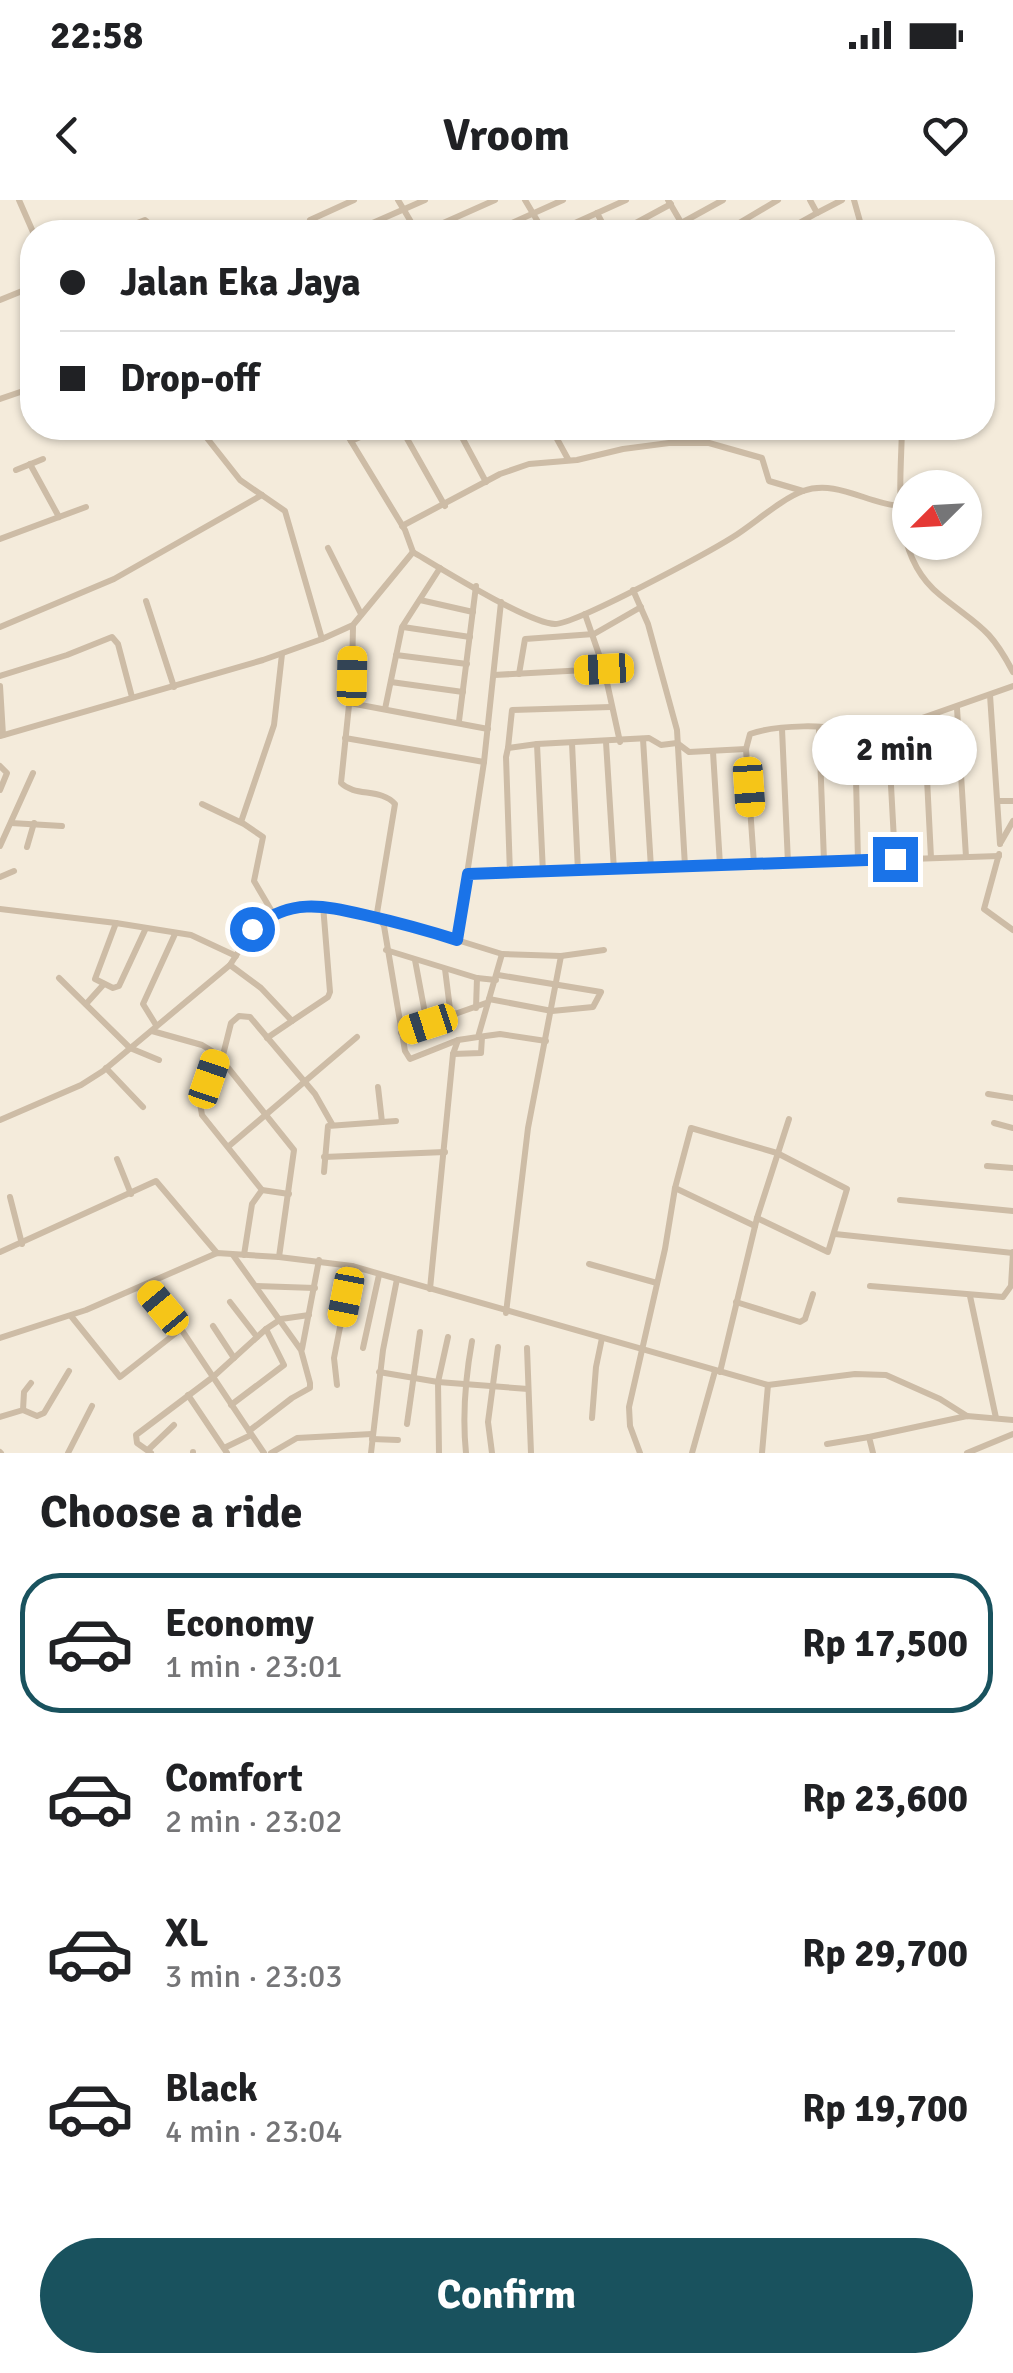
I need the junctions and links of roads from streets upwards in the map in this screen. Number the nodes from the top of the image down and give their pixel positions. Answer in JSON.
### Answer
{"nodes":[{"id":1,"x":354,"y":200,"type":"edge"},
{"id":2,"x":398,"y":200,"type":"edge"},
{"id":3,"x":425,"y":200,"type":"edge"},
{"id":4,"x":496,"y":200,"type":"edge"},
{"id":5,"x":525,"y":200,"type":"edge"},
{"id":6,"x":563,"y":200,"type":"edge"},
{"id":7,"x":626,"y":200,"type":"edge"},
{"id":8,"x":723,"y":200,"type":"edge"},
{"id":9,"x":778,"y":200,"type":"edge"},
{"id":10,"x":810,"y":200,"type":"edge"},
{"id":11,"x":837,"y":201,"type":"edge"},
{"id":12,"x":670,"y":202,"type":"edge"},
{"id":13,"x":404,"y":210,"type":"junction"},
{"id":14,"x":597,"y":213,"type":"junction"},
{"id":15,"x":817,"y":213,"type":"junction"},
{"id":16,"x":533,"y":214,"type":"junction"},
{"id":17,"x":310,"y":220,"type":"dead end"},
{"id":18,"x":380,"y":220,"type":"edge"},
{"id":19,"x":411,"y":220,"type":"edge"},
{"id":20,"x":448,"y":220,"type":"edge"},
{"id":21,"x":519,"y":220,"type":"edge"},
{"id":22,"x":537,"y":220,"type":"edge"},
{"id":23,"x":587,"y":220,"type":"edge"},
{"id":24,"x":601,"y":220,"type":"edge"},
{"id":25,"x":641,"y":220,"type":"edge"},
{"id":26,"x":689,"y":220,"type":"edge"},
{"id":27,"x":746,"y":220,"type":"edge"},
{"id":28,"x":804,"y":220,"type":"edge"},
{"id":29,"x":208,"y":440,"type":"edge"},
{"id":30,"x":408,"y":440,"type":"edge"},
{"id":31,"x":463,"y":440,"type":"edge"},
{"id":32,"x":558,"y":440,"type":"edge"},
{"id":33,"x":902,"y":440,"type":"edge"},
{"id":34,"x":351,"y":441,"type":"edge"},
{"id":35,"x":43,"y":459,"type":"dead end"},
{"id":36,"x":569,"y":460,"type":"junction"},
{"id":37,"x":30,"y":464,"type":"junction"},
{"id":38,"x":16,"y":470,"type":"dead end"},
{"id":39,"x":901,"y":470,"type":"edge"},
{"id":40,"x":486,"y":482,"type":"junction"},
{"id":41,"x":803,"y":490,"type":"junction"},
{"id":42,"x":262,"y":495,"type":"junction"},
{"id":43,"x":892,"y":504,"type":"edge"},
{"id":44,"x":86,"y":506,"type":"dead end"},
{"id":45,"x":445,"y":506,"type":"junction"},
{"id":46,"x":59,"y":516,"type":"junction"},
{"id":47,"x":402,"y":526,"type":"junction"},
{"id":48,"x":0,"y":539,"type":"edge"},
{"id":49,"x":328,"y":548,"type":"dead end"},
{"id":50,"x":413,"y":552,"type":"junction"},
{"id":51,"x":914,"y":560,"type":"edge"},
{"id":52,"x":440,"y":568,"type":"junction"},
{"id":53,"x":476,"y":586,"type":"junction"},
{"id":54,"x":633,"y":589,"type":"junction"},
{"id":55,"x":420,"y":600,"type":"junction"},
{"id":56,"x":146,"y":602,"type":"dead end"},
{"id":57,"x":501,"y":602,"type":"junction"},
{"id":58,"x":641,"y":607,"type":"junction"},
{"id":59,"x":473,"y":612,"type":"junction"},
{"id":60,"x":361,"y":614,"type":"junction"},
{"id":61,"x":585,"y":614,"type":"junction"},
{"id":62,"x":353,"y":625,"type":"junction"},
{"id":63,"x":403,"y":627,"type":"junction"},
{"id":64,"x":0,"y":628,"type":"edge"},
{"id":65,"x":594,"y":634,"type":"junction"},
{"id":66,"x":470,"y":637,"type":"junction"},
{"id":67,"x":322,"y":639,"type":"junction"},
{"id":68,"x":282,"y":654,"type":"junction"},
{"id":69,"x":396,"y":655,"type":"junction"},
{"id":70,"x":467,"y":664,"type":"junction"},
{"id":71,"x":604,"y":669,"type":"junction"},
{"id":72,"x":1013,"y":672,"type":"edge"},
{"id":73,"x":519,"y":674,"type":"junction"},
{"id":74,"x":494,"y":675,"type":"junction"},
{"id":75,"x":0,"y":676,"type":"edge"},
{"id":76,"x":391,"y":682,"type":"junction"},
{"id":77,"x":0,"y":686,"type":"edge"},
{"id":78,"x":1013,"y":686,"type":"edge"},
{"id":79,"x":174,"y":687,"type":"junction"},
{"id":80,"x":463,"y":692,"type":"junction"},
{"id":81,"x":990,"y":695,"type":"junction"},
{"id":82,"x":132,"y":696,"type":"junction"},
{"id":83,"x":350,"y":703,"type":"junction"},
{"id":84,"x":611,"y":706,"type":"junction"},
{"id":85,"x":956,"y":708,"type":"junction"},
{"id":86,"x":385,"y":709,"type":"junction"},
{"id":87,"x":924,"y":719,"type":"junction"},
{"id":88,"x":459,"y":721,"type":"junction"},
{"id":89,"x":782,"y":728,"type":"junction"},
{"id":90,"x":819,"y":728,"type":"junction"},
{"id":91,"x":488,"y":729,"type":"junction"},
{"id":92,"x":888,"y":730,"type":"junction"},
{"id":93,"x":2,"y":735,"type":"edge"},
{"id":94,"x":855,"y":736,"type":"junction"},
{"id":95,"x":345,"y":738,"type":"junction"},
{"id":96,"x":643,"y":739,"type":"junction"},
{"id":97,"x":572,"y":742,"type":"junction"},
{"id":98,"x":606,"y":742,"type":"junction"},
{"id":99,"x":620,"y":742,"type":"junction"},
{"id":100,"x":537,"y":744,"type":"junction"},
{"id":101,"x":679,"y":744,"type":"junction"},
{"id":102,"x":508,"y":748,"type":"junction"},
{"id":103,"x":746,"y":748,"type":"junction"},
{"id":104,"x":713,"y":752,"type":"junction"},
{"id":105,"x":484,"y":762,"type":"junction"},
{"id":106,"x":0,"y":766,"type":"edge"},
{"id":107,"x":33,"y":773,"type":"dead end"},
{"id":108,"x":0,"y":790,"type":"edge"},
{"id":109,"x":998,"y":801,"type":"junction"},
{"id":110,"x":1013,"y":801,"type":"edge"},
{"id":111,"x":202,"y":804,"type":"dead end"},
{"id":112,"x":1013,"y":821,"type":"edge"},
{"id":113,"x":241,"y":822,"type":"junction"},
{"id":114,"x":11,"y":823,"type":"junction"},
{"id":115,"x":34,"y":823,"type":"junction"},
{"id":116,"x":62,"y":826,"type":"dead end"},
{"id":117,"x":1000,"y":844,"type":"junction"},
{"id":118,"x":0,"y":846,"type":"edge"},
{"id":119,"x":27,"y":847,"type":"dead end"},
{"id":120,"x":999,"y":856,"type":"junction"},
{"id":121,"x":966,"y":857,"type":"junction"},
{"id":122,"x":931,"y":858,"type":"junction"},
{"id":123,"x":895,"y":859,"type":"junction"},
{"id":124,"x":858,"y":860,"type":"junction"},
{"id":125,"x":788,"y":862,"type":"junction"},
{"id":126,"x":824,"y":862,"type":"junction"},
{"id":127,"x":754,"y":864,"type":"junction"},
{"id":128,"x":720,"y":865,"type":"junction"},
{"id":129,"x":685,"y":866,"type":"junction"},
{"id":130,"x":651,"y":868,"type":"junction"},
{"id":131,"x":614,"y":870,"type":"junction"},
{"id":132,"x":14,"y":872,"type":"dead end"},
{"id":133,"x":578,"y":872,"type":"junction"},
{"id":134,"x":543,"y":873,"type":"junction"},
{"id":135,"x":468,"y":874,"type":"junction"},
{"id":136,"x":510,"y":874,"type":"junction"},
{"id":137,"x":0,"y":877,"type":"edge"},
{"id":138,"x":324,"y":905,"type":"junction"},
{"id":139,"x":0,"y":909,"type":"edge"},
{"id":140,"x":274,"y":916,"type":"junction"},
{"id":141,"x":378,"y":917,"type":"junction"},
{"id":142,"x":116,"y":924,"type":"junction"},
{"id":143,"x":146,"y":928,"type":"junction"},
{"id":144,"x":1013,"y":930,"type":"edge"},
{"id":145,"x":176,"y":933,"type":"junction"},
{"id":146,"x":457,"y":940,"type":"junction"},
{"id":147,"x":386,"y":950,"type":"junction"},
{"id":148,"x":604,"y":950,"type":"dead end"},
{"id":149,"x":502,"y":954,"type":"junction"},
{"id":150,"x":236,"y":956,"type":"junction"},
{"id":151,"x":560,"y":956,"type":"junction"},
{"id":152,"x":415,"y":960,"type":"junction"},
{"id":153,"x":230,"y":965,"type":"junction"},
{"id":154,"x":445,"y":968,"type":"junction"},
{"id":155,"x":58,"y":978,"type":"dead end"},
{"id":156,"x":477,"y":978,"type":"junction"},
{"id":157,"x":496,"y":978,"type":"junction"},
{"id":158,"x":104,"y":984,"type":"junction"},
{"id":159,"x":557,"y":985,"type":"junction"},
{"id":160,"x":488,"y":1001,"type":"junction"},
{"id":161,"x":86,"y":1004,"type":"junction"},
{"id":162,"x":476,"y":1008,"type":"junction"},
{"id":163,"x":552,"y":1011,"type":"junction"},
{"id":164,"x":451,"y":1017,"type":"junction"},
{"id":165,"x":292,"y":1022,"type":"junction"},
{"id":166,"x":428,"y":1024,"type":"junction"},
{"id":167,"x":153,"y":1028,"type":"junction"},
{"id":168,"x":401,"y":1033,"type":"junction"},
{"id":169,"x":357,"y":1037,"type":"dead end"},
{"id":170,"x":480,"y":1037,"type":"junction"},
{"id":171,"x":267,"y":1038,"type":"junction"},
{"id":172,"x":458,"y":1040,"type":"junction"},
{"id":173,"x":546,"y":1042,"type":"junction"},
{"id":174,"x":130,"y":1048,"type":"junction"},
{"id":175,"x":452,"y":1054,"type":"junction"},
{"id":176,"x":220,"y":1057,"type":"junction"},
{"id":177,"x":159,"y":1060,"type":"dead end"},
{"id":178,"x":106,"y":1068,"type":"junction"},
{"id":179,"x":305,"y":1083,"type":"junction"},
{"id":180,"x":378,"y":1087,"type":"dead end"},
{"id":181,"x":988,"y":1094,"type":"dead end"},
{"id":182,"x":1013,"y":1098,"type":"edge"},
{"id":183,"x":143,"y":1107,"type":"dead end"},
{"id":184,"x":266,"y":1116,"type":"junction"},
{"id":185,"x":0,"y":1120,"type":"edge"},
{"id":186,"x":396,"y":1120,"type":"dead end"},
{"id":187,"x":789,"y":1120,"type":"dead end"},
{"id":188,"x":382,"y":1122,"type":"junction"},
{"id":189,"x":332,"y":1124,"type":"junction"},
{"id":190,"x":994,"y":1124,"type":"dead end"},
{"id":191,"x":1013,"y":1128,"type":"edge"},
{"id":192,"x":229,"y":1146,"type":"junction"},
{"id":193,"x":445,"y":1152,"type":"junction"},
{"id":194,"x":777,"y":1154,"type":"junction"},
{"id":195,"x":324,"y":1157,"type":"junction"},
{"id":196,"x":117,"y":1159,"type":"dead end"},
{"id":197,"x":987,"y":1166,"type":"dead end"},
{"id":198,"x":1013,"y":1168,"type":"edge"},
{"id":199,"x":324,"y":1172,"type":"dead end"},
{"id":200,"x":675,"y":1188,"type":"junction"},
{"id":201,"x":262,"y":1190,"type":"junction"},
{"id":202,"x":131,"y":1194,"type":"junction"},
{"id":203,"x":289,"y":1194,"type":"junction"},
{"id":204,"x":10,"y":1197,"type":"dead end"},
{"id":205,"x":900,"y":1200,"type":"dead end"},
{"id":206,"x":1013,"y":1211,"type":"edge"},
{"id":207,"x":756,"y":1222,"type":"junction"},
{"id":208,"x":835,"y":1234,"type":"junction"},
{"id":209,"x":22,"y":1244,"type":"junction"},
{"id":210,"x":0,"y":1252,"type":"edge"},
{"id":211,"x":1013,"y":1252,"type":"edge"},
{"id":212,"x":217,"y":1253,"type":"junction"},
{"id":213,"x":232,"y":1254,"type":"junction"},
{"id":214,"x":244,"y":1255,"type":"junction"},
{"id":215,"x":279,"y":1257,"type":"junction"},
{"id":216,"x":319,"y":1260,"type":"junction"},
{"id":217,"x":590,"y":1264,"type":"dead end"},
{"id":218,"x":352,"y":1266,"type":"junction"},
{"id":219,"x":379,"y":1274,"type":"junction"},
{"id":220,"x":397,"y":1279,"type":"junction"},
{"id":221,"x":657,"y":1284,"type":"junction"},
{"id":222,"x":255,"y":1286,"type":"junction"},
{"id":223,"x":870,"y":1286,"type":"dead end"},
{"id":224,"x":145,"y":1287,"type":"junction"},
{"id":225,"x":315,"y":1288,"type":"junction"},
{"id":226,"x":430,"y":1289,"type":"junction"},
{"id":227,"x":812,"y":1294,"type":"dead end"},
{"id":228,"x":970,"y":1296,"type":"junction"},
{"id":229,"x":230,"y":1302,"type":"dead end"},
{"id":230,"x":736,"y":1302,"type":"junction"},
{"id":231,"x":506,"y":1312,"type":"junction"},
{"id":232,"x":309,"y":1315,"type":"junction"},
{"id":233,"x":71,"y":1316,"type":"junction"},
{"id":234,"x":281,"y":1320,"type":"junction"},
{"id":235,"x":213,"y":1326,"type":"dead end"},
{"id":236,"x":180,"y":1329,"type":"junction"},
{"id":237,"x":266,"y":1329,"type":"junction"},
{"id":238,"x":420,"y":1332,"type":"dead end"},
{"id":239,"x":257,"y":1337,"type":"junction"},
{"id":240,"x":448,"y":1337,"type":"dead end"},
{"id":241,"x":0,"y":1338,"type":"edge"},
{"id":242,"x":602,"y":1338,"type":"junction"},
{"id":243,"x":472,"y":1342,"type":"dead end"},
{"id":244,"x":498,"y":1347,"type":"dead end"},
{"id":245,"x":364,"y":1348,"type":"dead end"},
{"id":246,"x":527,"y":1348,"type":"dead end"},
{"id":247,"x":641,"y":1348,"type":"junction"},
{"id":248,"x":301,"y":1350,"type":"junction"},
{"id":249,"x":234,"y":1358,"type":"junction"},
{"id":250,"x":69,"y":1371,"type":"dead end"},
{"id":251,"x":380,"y":1372,"type":"junction"},
{"id":252,"x":718,"y":1372,"type":"junction"},
{"id":253,"x":213,"y":1376,"type":"junction"},
{"id":254,"x":413,"y":1377,"type":"junction"},
{"id":255,"x":438,"y":1382,"type":"junction"},
{"id":256,"x":31,"y":1383,"type":"dead end"},
{"id":257,"x":336,"y":1384,"type":"dead end"},
{"id":258,"x":464,"y":1384,"type":"junction"},
{"id":259,"x":768,"y":1385,"type":"junction"},
{"id":260,"x":490,"y":1388,"type":"junction"},
{"id":261,"x":528,"y":1390,"type":"junction"},
{"id":262,"x":188,"y":1395,"type":"junction"},
{"id":263,"x":232,"y":1404,"type":"junction"},
{"id":264,"x":92,"y":1406,"type":"dead end"},
{"id":265,"x":23,"y":1410,"type":"junction"},
{"id":266,"x":967,"y":1416,"type":"junction"},
{"id":267,"x":0,"y":1417,"type":"edge"},
{"id":268,"x":592,"y":1418,"type":"dead end"},
{"id":269,"x":996,"y":1418,"type":"junction"},
{"id":270,"x":1013,"y":1420,"type":"edge"},
{"id":271,"x":407,"y":1424,"type":"dead end"},
{"id":272,"x":174,"y":1425,"type":"dead end"},
{"id":273,"x":250,"y":1433,"type":"junction"},
{"id":274,"x":1013,"y":1434,"type":"edge"},
{"id":275,"x":372,"y":1436,"type":"junction"},
{"id":276,"x":869,"y":1437,"type":"junction"},
{"id":277,"x":398,"y":1440,"type":"dead end"},
{"id":278,"x":827,"y":1444,"type":"dead end"},
{"id":279,"x":225,"y":1451,"type":"edge"},
{"id":280,"x":150,"y":1452,"type":"edge"},
{"id":281,"x":68,"y":1453,"type":"edge"},
{"id":282,"x":264,"y":1453,"type":"edge"},
{"id":283,"x":271,"y":1453,"type":"edge"},
{"id":284,"x":371,"y":1453,"type":"edge"},
{"id":285,"x":439,"y":1453,"type":"edge"},
{"id":286,"x":466,"y":1453,"type":"edge"},
{"id":287,"x":492,"y":1453,"type":"edge"},
{"id":288,"x":531,"y":1453,"type":"edge"},
{"id":289,"x":640,"y":1453,"type":"edge"},
{"id":290,"x":692,"y":1453,"type":"edge"},
{"id":291,"x":762,"y":1453,"type":"edge"},
{"id":292,"x":873,"y":1453,"type":"edge"},
{"id":293,"x":966,"y":1453,"type":"edge"}],
"edges":[{"from":1,"to":17,"type":"street"},
{"from":2,"to":13,"type":"street"},
{"from":3,"to":13,"type":"street"},
{"from":4,"to":20,"type":"street"},
{"from":5,"to":16,"type":"street"},
{"from":6,"to":16,"type":"street"},
{"from":7,"to":14,"type":"street"},
{"from":8,"to":26,"type":"street"},
{"from":9,"to":27,"type":"street"},
{"from":10,"to":15,"type":"street"},
{"from":11,"to":15,"type":"street"},
{"from":12,"to":25,"type":"street"},
{"from":13,"to":18,"type":"street"},
{"from":13,"to":19,"type":"street"},
{"from":14,"to":23,"type":"street"},
{"from":14,"to":24,"type":"street"},
{"from":15,"to":28,"type":"street"},
{"from":16,"to":21,"type":"street"},
{"from":16,"to":22,"type":"street"},
{"from":29,"to":42,"type":"street"},
{"from":30,"to":45,"type":"street"},
{"from":31,"to":40,"type":"street"},
{"from":32,"to":36,"type":"street"},
{"from":33,"to":39,"type":"street"},
{"from":34,"to":47,"type":"street"},
{"from":35,"to":37,"type":"street"},
{"from":36,"to":40,"type":"street"},
{"from":36,"to":41,"type":"street"},
{"from":37,"to":38,"type":"street"},
{"from":37,"to":46,"type":"street"},
{"from":40,"to":45,"type":"street"},
{"from":41,"to":43,"type":"street"},
{"from":41,"to":54,"type":"street"},
{"from":42,"to":64,"type":"street"},
{"from":42,"to":67,"type":"street"},
{"from":44,"to":46,"type":"street"},
{"from":45,"to":47,"type":"street"},
{"from":46,"to":48,"type":"street"},
{"from":47,"to":50,"type":"street"},
{"from":49,"to":60,"type":"street"},
{"from":50,"to":52,"type":"street"},
{"from":50,"to":60,"type":"street"},
{"from":51,"to":72,"type":"street"},
{"from":52,"to":53,"type":"street"},
{"from":52,"to":55,"type":"street"},
{"from":53,"to":57,"type":"street"},
{"from":53,"to":59,"type":"street"},
{"from":54,"to":58,"type":"street"},
{"from":54,"to":61,"type":"street"},
{"from":55,"to":59,"type":"street"},
{"from":55,"to":63,"type":"street"},
{"from":56,"to":79,"type":"street"},
{"from":57,"to":61,"type":"street"},
{"from":57,"to":74,"type":"street"},
{"from":58,"to":65,"type":"street"},
{"from":58,"to":101,"type":"street"},
{"from":59,"to":66,"type":"street"},
{"from":60,"to":62,"type":"street"},
{"from":61,"to":65,"type":"street"},
{"from":62,"to":67,"type":"street"},
{"from":62,"to":83,"type":"street"},
{"from":63,"to":66,"type":"street"},
{"from":63,"to":69,"type":"street"},
{"from":65,"to":71,"type":"street"},
{"from":65,"to":73,"type":"street"},
{"from":66,"to":70,"type":"street"},
{"from":67,"to":68,"type":"street"},
{"from":68,"to":79,"type":"street"},
{"from":68,"to":113,"type":"street"},
{"from":69,"to":70,"type":"street"},
{"from":69,"to":76,"type":"street"},
{"from":70,"to":80,"type":"street"},
{"from":71,"to":73,"type":"street"},
{"from":71,"to":84,"type":"street"},
{"from":73,"to":74,"type":"street"},
{"from":74,"to":91,"type":"street"},
{"from":75,"to":82,"type":"street"},
{"from":76,"to":80,"type":"street"},
{"from":76,"to":86,"type":"street"},
{"from":77,"to":93,"type":"street"},
{"from":78,"to":81,"type":"street"},
{"from":79,"to":82,"type":"street"},
{"from":80,"to":88,"type":"street"},
{"from":81,"to":85,"type":"street"},
{"from":81,"to":109,"type":"street"},
{"from":82,"to":93,"type":"street"},
{"from":83,"to":86,"type":"street"},
{"from":83,"to":95,"type":"street"},
{"from":84,"to":99,"type":"street"},
{"from":84,"to":102,"type":"street"},
{"from":85,"to":87,"type":"street"},
{"from":85,"to":121,"type":"street"},
{"from":86,"to":88,"type":"street"},
{"from":87,"to":92,"type":"street"},
{"from":87,"to":122,"type":"street"},
{"from":88,"to":91,"type":"street"},
{"from":89,"to":90,"type":"street"},
{"from":89,"to":103,"type":"street"},
{"from":89,"to":125,"type":"street"},
{"from":90,"to":94,"type":"street"},
{"from":90,"to":126,"type":"street"},
{"from":91,"to":105,"type":"street"},
{"from":92,"to":94,"type":"street"},
{"from":92,"to":123,"type":"street"},
{"from":94,"to":124,"type":"street"},
{"from":95,"to":105,"type":"street"},
{"from":95,"to":141,"type":"street"},
{"from":96,"to":99,"type":"street"},
{"from":96,"to":101,"type":"street"},
{"from":96,"to":130,"type":"street"},
{"from":97,"to":98,"type":"street"},
{"from":97,"to":100,"type":"street"},
{"from":97,"to":133,"type":"street"},
{"from":98,"to":99,"type":"street"},
{"from":98,"to":131,"type":"street"},
{"from":100,"to":102,"type":"street"},
{"from":100,"to":134,"type":"street"},
{"from":101,"to":104,"type":"street"},
{"from":101,"to":129,"type":"street"},
{"from":102,"to":136,"type":"street"},
{"from":103,"to":104,"type":"street"},
{"from":103,"to":127,"type":"street"},
{"from":104,"to":128,"type":"street"},
{"from":105,"to":135,"type":"street"},
{"from":106,"to":108,"type":"street"},
{"from":107,"to":114,"type":"street"},
{"from":109,"to":110,"type":"street"},
{"from":109,"to":117,"type":"street"},
{"from":111,"to":113,"type":"street"},
{"from":112,"to":117,"type":"street"},
{"from":113,"to":140,"type":"street"},
{"from":114,"to":115,"type":"street"},
{"from":114,"to":118,"type":"street"},
{"from":115,"to":116,"type":"street"},
{"from":115,"to":119,"type":"street"},
{"from":117,"to":120,"type":"street"},
{"from":120,"to":121,"type":"street"},
{"from":120,"to":144,"type":"street"},
{"from":121,"to":122,"type":"street"},
{"from":122,"to":123,"type":"street"},
{"from":123,"to":124,"type":"street"},
{"from":124,"to":126,"type":"street"},
{"from":125,"to":126,"type":"street"},
{"from":125,"to":127,"type":"street"},
{"from":127,"to":128,"type":"street"},
{"from":128,"to":129,"type":"street"},
{"from":129,"to":130,"type":"street"},
{"from":130,"to":131,"type":"street"},
{"from":131,"to":133,"type":"street"},
{"from":132,"to":137,"type":"street"},
{"from":133,"to":134,"type":"street"},
{"from":134,"to":136,"type":"street"},
{"from":135,"to":136,"type":"street"},
{"from":135,"to":146,"type":"street"},
{"from":138,"to":140,"type":"street"},
{"from":138,"to":141,"type":"street"},
{"from":138,"to":165,"type":"street"},
{"from":139,"to":142,"type":"street"},
{"from":140,"to":150,"type":"street"},
{"from":141,"to":146,"type":"street"},
{"from":141,"to":147,"type":"street"},
{"from":142,"to":143,"type":"street"},
{"from":142,"to":158,"type":"street"},
{"from":143,"to":145,"type":"street"},
{"from":143,"to":158,"type":"street"},
{"from":145,"to":150,"type":"street"},
{"from":145,"to":167,"type":"street"},
{"from":146,"to":149,"type":"street"},
{"from":147,"to":152,"type":"street"},
{"from":147,"to":168,"type":"street"},
{"from":148,"to":151,"type":"street"},
{"from":149,"to":151,"type":"street"},
{"from":149,"to":157,"type":"street"},
{"from":150,"to":153,"type":"street"},
{"from":151,"to":159,"type":"street"},
{"from":152,"to":154,"type":"street"},
{"from":152,"to":166,"type":"street"},
{"from":153,"to":165,"type":"street"},
{"from":153,"to":167,"type":"street"},
{"from":154,"to":156,"type":"street"},
{"from":154,"to":164,"type":"street"},
{"from":155,"to":161,"type":"street"},
{"from":156,"to":157,"type":"street"},
{"from":156,"to":162,"type":"street"},
{"from":157,"to":159,"type":"street"},
{"from":157,"to":160,"type":"street"},
{"from":158,"to":161,"type":"street"},
{"from":159,"to":163,"type":"street"},
{"from":159,"to":163,"type":"street"},
{"from":160,"to":162,"type":"street"},
{"from":160,"to":163,"type":"street"},
{"from":160,"to":170,"type":"street"},
{"from":161,"to":174,"type":"street"},
{"from":162,"to":164,"type":"street"},
{"from":163,"to":173,"type":"street"},
{"from":164,"to":166,"type":"street"},
{"from":165,"to":171,"type":"street"},
{"from":166,"to":168,"type":"street"},
{"from":167,"to":174,"type":"street"},
{"from":167,"to":176,"type":"street"},
{"from":168,"to":172,"type":"street"},
{"from":169,"to":179,"type":"street"},
{"from":170,"to":172,"type":"street"},
{"from":170,"to":173,"type":"street"},
{"from":170,"to":175,"type":"street"},
{"from":171,"to":176,"type":"street"},
{"from":171,"to":179,"type":"street"},
{"from":172,"to":175,"type":"street"},
{"from":173,"to":231,"type":"street"},
{"from":174,"to":177,"type":"street"},
{"from":174,"to":178,"type":"street"},
{"from":175,"to":193,"type":"street"},
{"from":176,"to":184,"type":"street"},
{"from":176,"to":192,"type":"street"},
{"from":178,"to":183,"type":"street"},
{"from":178,"to":185,"type":"street"},
{"from":179,"to":184,"type":"street"},
{"from":179,"to":189,"type":"street"},
{"from":180,"to":188,"type":"street"},
{"from":181,"to":182,"type":"street"},
{"from":184,"to":192,"type":"street"},
{"from":184,"to":203,"type":"street"},
{"from":186,"to":188,"type":"street"},
{"from":187,"to":194,"type":"street"},
{"from":188,"to":189,"type":"street"},
{"from":189,"to":195,"type":"street"},
{"from":190,"to":191,"type":"street"},
{"from":192,"to":201,"type":"street"},
{"from":193,"to":195,"type":"street"},
{"from":193,"to":226,"type":"street"},
{"from":194,"to":200,"type":"street"},
{"from":194,"to":207,"type":"street"},
{"from":194,"to":208,"type":"street"},
{"from":195,"to":199,"type":"street"},
{"from":196,"to":202,"type":"street"},
{"from":197,"to":198,"type":"street"},
{"from":200,"to":207,"type":"street"},
{"from":200,"to":221,"type":"street"},
{"from":201,"to":203,"type":"street"},
{"from":201,"to":214,"type":"street"},
{"from":202,"to":209,"type":"street"},
{"from":202,"to":212,"type":"street"},
{"from":203,"to":215,"type":"street"},
{"from":204,"to":209,"type":"street"},
{"from":205,"to":206,"type":"street"},
{"from":207,"to":208,"type":"street"},
{"from":207,"to":230,"type":"street"},
{"from":208,"to":211,"type":"street"},
{"from":209,"to":210,"type":"street"},
{"from":211,"to":228,"type":"street"},
{"from":212,"to":213,"type":"street"},
{"from":212,"to":224,"type":"street"},
{"from":213,"to":214,"type":"street"},
{"from":213,"to":222,"type":"street"},
{"from":214,"to":215,"type":"street"},
{"from":215,"to":216,"type":"street"},
{"from":216,"to":218,"type":"street"},
{"from":216,"to":225,"type":"street"},
{"from":217,"to":221,"type":"street"},
{"from":218,"to":219,"type":"street"},
{"from":218,"to":257,"type":"street"},
{"from":219,"to":220,"type":"street"},
{"from":219,"to":245,"type":"street"},
{"from":220,"to":226,"type":"street"},
{"from":220,"to":251,"type":"street"},
{"from":221,"to":247,"type":"street"},
{"from":222,"to":225,"type":"street"},
{"from":222,"to":234,"type":"street"},
{"from":223,"to":228,"type":"street"},
{"from":224,"to":233,"type":"street"},
{"from":224,"to":236,"type":"street"},
{"from":225,"to":232,"type":"street"},
{"from":226,"to":231,"type":"street"},
{"from":227,"to":230,"type":"street"},
{"from":228,"to":269,"type":"street"},
{"from":229,"to":239,"type":"street"},
{"from":230,"to":252,"type":"street"},
{"from":231,"to":242,"type":"street"},
{"from":232,"to":234,"type":"street"},
{"from":232,"to":248,"type":"street"},
{"from":233,"to":236,"type":"street"},
{"from":233,"to":241,"type":"street"},
{"from":234,"to":237,"type":"street"},
{"from":234,"to":248,"type":"street"},
{"from":235,"to":249,"type":"street"},
{"from":236,"to":253,"type":"street"},
{"from":237,"to":239,"type":"street"},
{"from":237,"to":263,"type":"street"},
{"from":238,"to":254,"type":"street"},
{"from":239,"to":249,"type":"street"},
{"from":240,"to":255,"type":"street"},
{"from":242,"to":247,"type":"street"},
{"from":242,"to":268,"type":"street"},
{"from":243,"to":258,"type":"street"},
{"from":244,"to":260,"type":"street"},
{"from":246,"to":261,"type":"street"},
{"from":247,"to":252,"type":"street"},
{"from":247,"to":289,"type":"street"},
{"from":248,"to":273,"type":"street"},
{"from":249,"to":253,"type":"street"},
{"from":250,"to":265,"type":"street"},
{"from":251,"to":254,"type":"street"},
{"from":251,"to":275,"type":"street"},
{"from":252,"to":259,"type":"street"},
{"from":252,"to":290,"type":"street"},
{"from":253,"to":262,"type":"street"},
{"from":253,"to":263,"type":"street"},
{"from":254,"to":255,"type":"street"},
{"from":254,"to":271,"type":"street"},
{"from":255,"to":258,"type":"street"},
{"from":255,"to":285,"type":"street"},
{"from":256,"to":265,"type":"street"},
{"from":258,"to":260,"type":"street"},
{"from":258,"to":286,"type":"street"},
{"from":259,"to":266,"type":"street"},
{"from":259,"to":291,"type":"street"},
{"from":260,"to":261,"type":"street"},
{"from":260,"to":287,"type":"street"},
{"from":261,"to":288,"type":"street"},
{"from":262,"to":279,"type":"street"},
{"from":262,"to":280,"type":"street"},
{"from":263,"to":273,"type":"street"},
{"from":264,"to":281,"type":"street"},
{"from":265,"to":267,"type":"street"},
{"from":266,"to":269,"type":"street"},
{"from":266,"to":276,"type":"street"},
{"from":269,"to":270,"type":"street"},
{"from":272,"to":280,"type":"street"},
{"from":273,"to":279,"type":"street"},
{"from":273,"to":282,"type":"street"},
{"from":274,"to":293,"type":"street"},
{"from":275,"to":277,"type":"street"},
{"from":275,"to":283,"type":"street"},
{"from":275,"to":284,"type":"street"},
{"from":276,"to":278,"type":"street"},
{"from":276,"to":292,"type":"street"}]}
